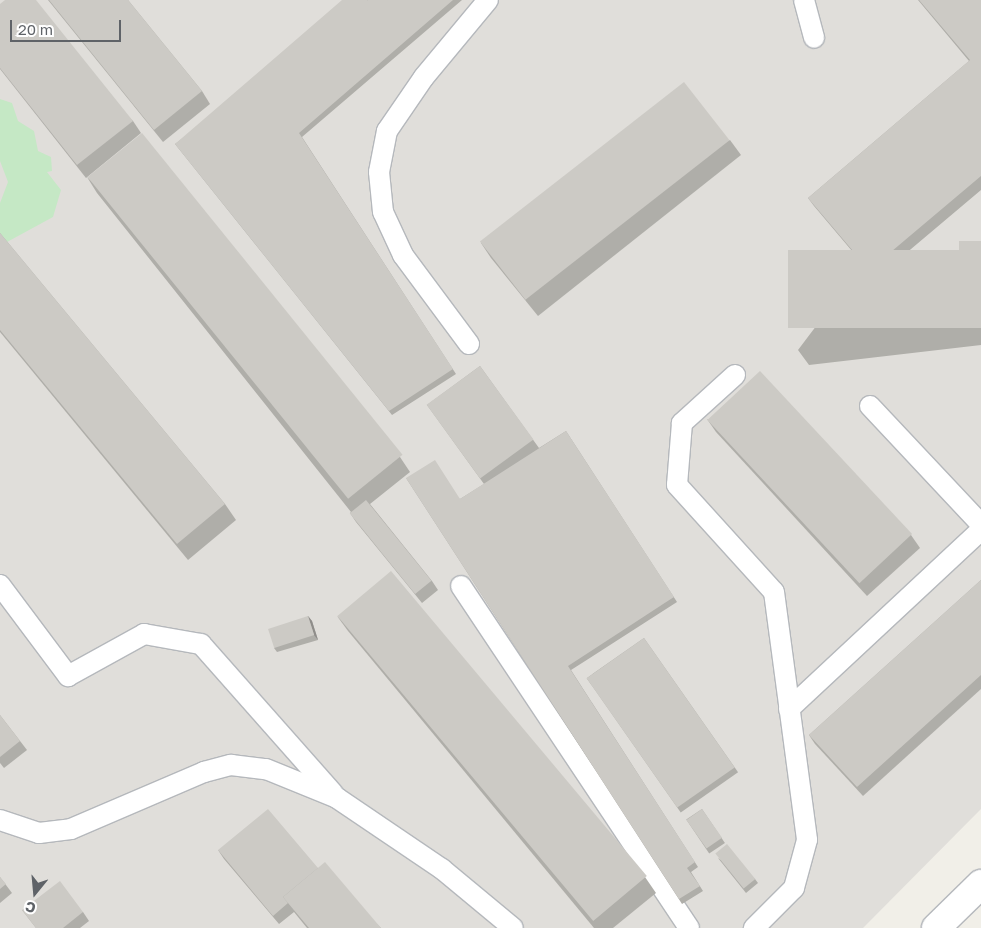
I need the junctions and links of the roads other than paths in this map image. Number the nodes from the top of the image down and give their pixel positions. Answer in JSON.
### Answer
{"nodes":[{"id":1,"x":488,"y":0,"type":"edge"},
{"id":2,"x":804,"y":0,"type":"edge"},
{"id":3,"x":814,"y":38,"type":"dead end"},
{"id":4,"x":469,"y":344,"type":"dead end"},
{"id":5,"x":735,"y":375,"type":"dead end"},
{"id":6,"x":870,"y":406,"type":"dead end"},
{"id":7,"x":981,"y":524,"type":"edge"},
{"id":8,"x":981,"y":530,"type":"edge"},
{"id":9,"x":0,"y":585,"type":"edge"},
{"id":10,"x":462,"y":586,"type":"dead end"},
{"id":11,"x":789,"y":709,"type":"junction"},
{"id":12,"x":337,"y":798,"type":"junction"},
{"id":13,"x":0,"y":820,"type":"edge"},
{"id":14,"x":981,"y":884,"type":"edge"},
{"id":15,"x":513,"y":928,"type":"edge"},
{"id":16,"x":689,"y":928,"type":"edge"},
{"id":17,"x":754,"y":928,"type":"edge"},
{"id":18,"x":936,"y":928,"type":"edge"}],
"edges":[{"from":1,"to":4,"type":"lane"},
{"from":2,"to":3,"type":"lane"},
{"from":5,"to":11,"type":"lane"},
{"from":6,"to":7,"type":"lane"},
{"from":8,"to":11,"type":"lane"},
{"from":9,"to":12,"type":"lane"},
{"from":10,"to":16,"type":"lane"},
{"from":11,"to":17,"type":"lane"},
{"from":12,"to":13,"type":"lane"},
{"from":12,"to":15,"type":"lane"},
{"from":14,"to":18,"type":"main road"}]}
